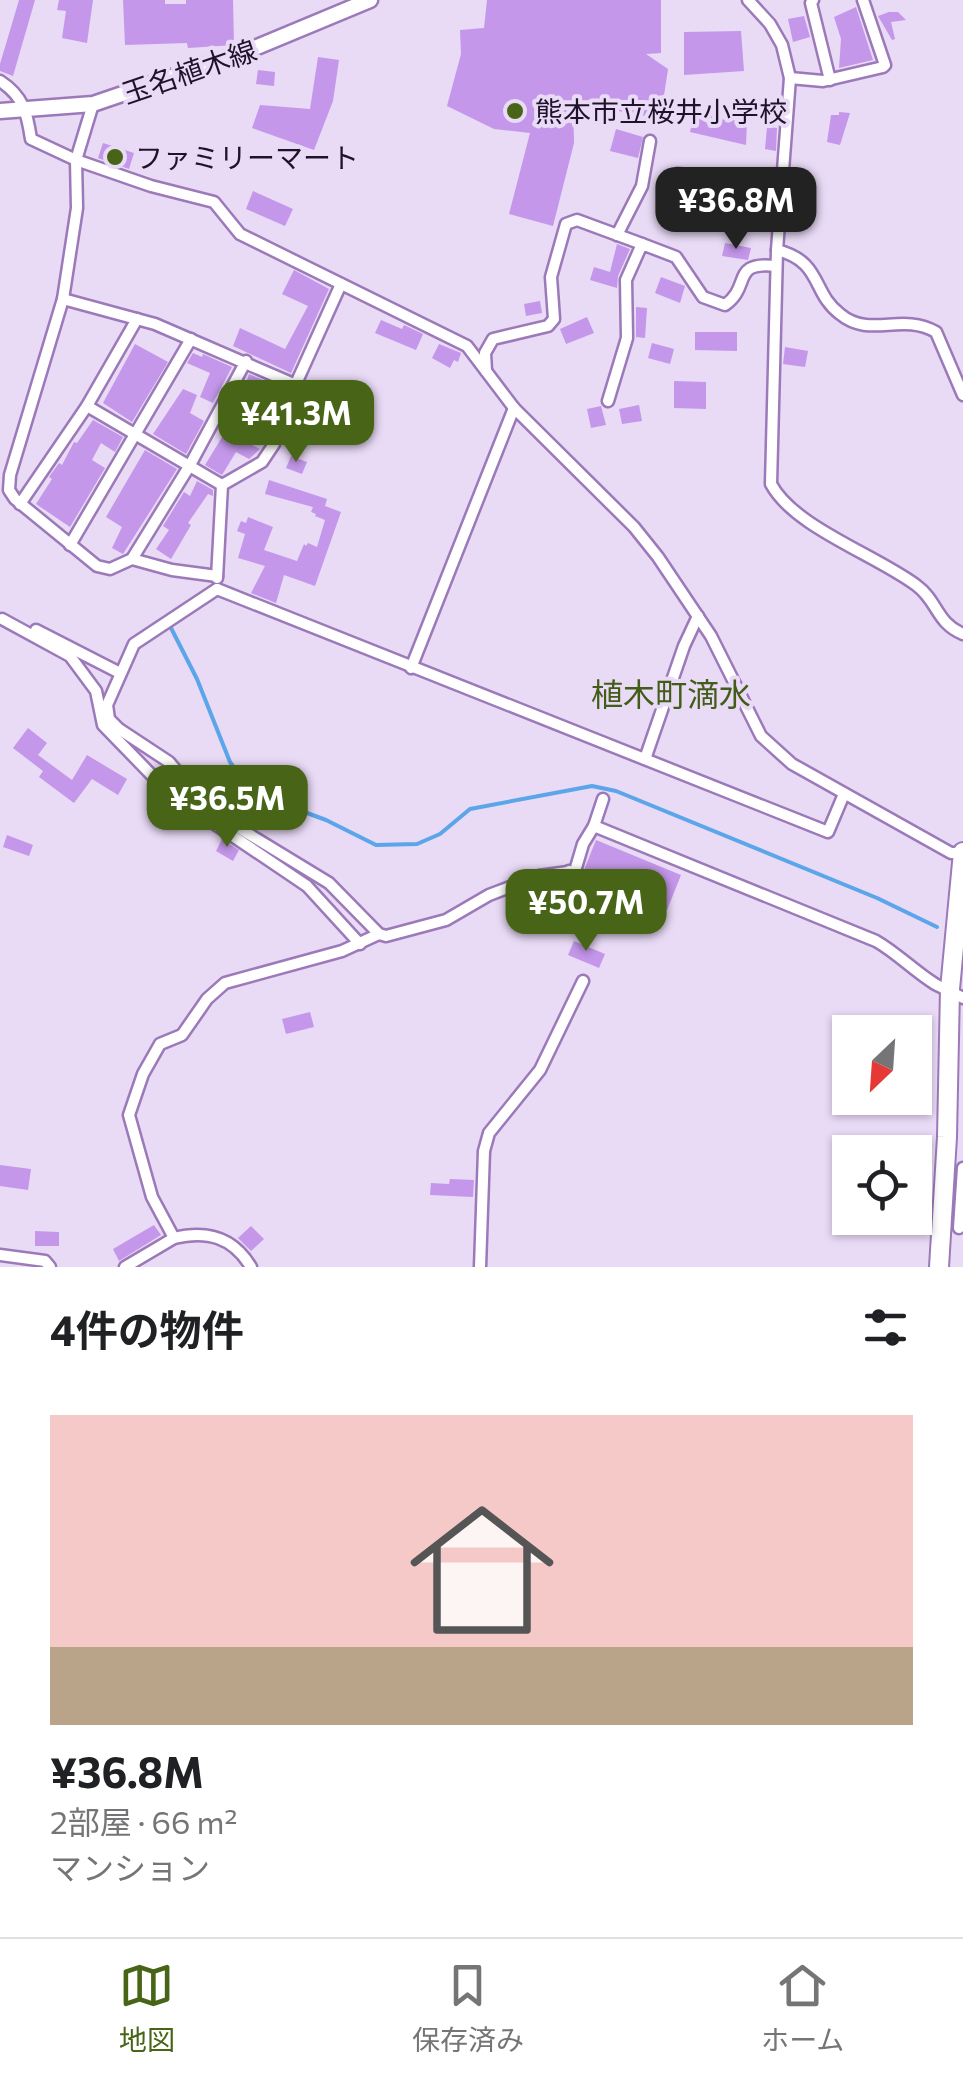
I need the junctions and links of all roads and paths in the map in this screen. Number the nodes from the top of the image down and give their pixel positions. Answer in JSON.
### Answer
{"nodes":[{"id":1,"x":370,"y":0,"type":"edge"},
{"id":2,"x":748,"y":0,"type":"edge"},
{"id":3,"x":814,"y":0,"type":"edge"},
{"id":4,"x":862,"y":0,"type":"edge"},
{"id":5,"x":341,"y":7,"type":"edge"},
{"id":6,"x":790,"y":78,"type":"junction"},
{"id":7,"x":830,"y":80,"type":"junction"},
{"id":8,"x":0,"y":81,"type":"edge"},
{"id":9,"x":94,"y":104,"type":"junction"},
{"id":10,"x":27,"y":111,"type":"junction"},
{"id":11,"x":0,"y":112,"type":"edge"},
{"id":12,"x":650,"y":141,"type":"dead end"},
{"id":13,"x":76,"y":160,"type":"junction"},
{"id":14,"x":617,"y":235,"type":"junction"},
{"id":15,"x":642,"y":244,"type":"junction"},
{"id":16,"x":777,"y":250,"type":"junction"},
{"id":17,"x":776,"y":266,"type":"junction"},
{"id":18,"x":341,"y":284,"type":"junction"},
{"id":19,"x":62,"y":299,"type":"junction"},
{"id":20,"x":137,"y":319,"type":"junction"},
{"id":21,"x":192,"y":339,"type":"junction"},
{"id":22,"x":246,"y":361,"type":"junction"},
{"id":23,"x":486,"y":375,"type":"junction"},
{"id":24,"x":296,"y":385,"type":"junction"},
{"id":25,"x":963,"y":395,"type":"edge"},
{"id":26,"x":608,"y":402,"type":"dead end"},
{"id":27,"x":87,"y":406,"type":"junction"},
{"id":28,"x":514,"y":408,"type":"junction"},
{"id":29,"x":137,"y":434,"type":"junction"},
{"id":30,"x":190,"y":464,"type":"junction"},
{"id":31,"x":222,"y":485,"type":"junction"},
{"id":32,"x":20,"y":504,"type":"junction"},
{"id":33,"x":70,"y":545,"type":"junction"},
{"id":34,"x":132,"y":559,"type":"junction"},
{"id":35,"x":218,"y":576,"type":"junction"},
{"id":36,"x":217,"y":589,"type":"junction"},
{"id":37,"x":698,"y":616,"type":"junction"},
{"id":38,"x":1,"y":620,"type":"edge"},
{"id":39,"x":963,"y":634,"type":"edge"},
{"id":40,"x":411,"y":668,"type":"junction"},
{"id":41,"x":120,"y":673,"type":"junction"},
{"id":42,"x":644,"y":759,"type":"junction"},
{"id":43,"x":844,"y":794,"type":"junction"},
{"id":44,"x":603,"y":799,"type":"dead end"},
{"id":45,"x":594,"y":826,"type":"junction"},
{"id":46,"x":963,"y":853,"type":"edge"},
{"id":47,"x":569,"y":872,"type":"junction"},
{"id":48,"x":962,"y":873,"type":"edge"},
{"id":49,"x":562,"y":897,"type":"dead end"},
{"id":50,"x":379,"y":934,"type":"junction"},
{"id":51,"x":360,"y":944,"type":"junction"},
{"id":52,"x":583,"y":981,"type":"dead end"},
{"id":53,"x":956,"y":994,"type":"edge"},
{"id":54,"x":956,"y":1018,"type":"edge"},
{"id":55,"x":963,"y":1168,"type":"edge"},
{"id":56,"x":955,"y":1227,"type":"edge"},
{"id":57,"x":174,"y":1238,"type":"junction"},
{"id":58,"x":0,"y":1255,"type":"edge"},
{"id":59,"x":50,"y":1267,"type":"edge"},
{"id":60,"x":125,"y":1267,"type":"edge"},
{"id":61,"x":251,"y":1267,"type":"edge"},
{"id":62,"x":480,"y":1267,"type":"edge"},
{"id":63,"x":940,"y":1267,"type":"edge"}],
"edges":[{"from":1,"to":5,"type":"main road","name":"玉名植木線"},
{"from":2,"to":6,"type":"street"},
{"from":3,"to":7,"type":"street"},
{"from":4,"to":7,"type":"street"},
{"from":5,"to":9,"type":"main road","name":"玉名植木線"},
{"from":6,"to":7,"type":"street"},
{"from":6,"to":16,"type":"street"},
{"from":8,"to":10,"type":"street"},
{"from":9,"to":10,"type":"main road","name":"玉名植木線"},
{"from":9,"to":13,"type":"street"},
{"from":10,"to":11,"type":"main road","name":"玉名植木線"},
{"from":10,"to":13,"type":"street"},
{"from":12,"to":14,"type":"street"},
{"from":13,"to":18,"type":"street"},
{"from":13,"to":19,"type":"street"},
{"from":14,"to":15,"type":"street"},
{"from":14,"to":23,"type":"street"},
{"from":15,"to":17,"type":"street"},
{"from":15,"to":26,"type":"street"},
{"from":16,"to":17,"type":"street"},
{"from":16,"to":25,"type":"street"},
{"from":17,"to":39,"type":"street"},
{"from":18,"to":23,"type":"street"},
{"from":18,"to":24,"type":"street"},
{"from":19,"to":20,"type":"street"},
{"from":19,"to":32,"type":"street"},
{"from":20,"to":21,"type":"street"},
{"from":20,"to":27,"type":"street"},
{"from":21,"to":22,"type":"street"},
{"from":21,"to":29,"type":"street"},
{"from":22,"to":24,"type":"street"},
{"from":22,"to":30,"type":"street"},
{"from":23,"to":28,"type":"street"},
{"from":24,"to":31,"type":"street"},
{"from":27,"to":29,"type":"street"},
{"from":27,"to":32,"type":"street"},
{"from":28,"to":37,"type":"street"},
{"from":28,"to":40,"type":"street"},
{"from":29,"to":30,"type":"street"},
{"from":29,"to":33,"type":"street"},
{"from":30,"to":31,"type":"street"},
{"from":30,"to":34,"type":"street"},
{"from":31,"to":35,"type":"street"},
{"from":32,"to":33,"type":"street"},
{"from":33,"to":34,"type":"street"},
{"from":34,"to":35,"type":"street"},
{"from":35,"to":36,"type":"street"},
{"from":36,"to":40,"type":"street"},
{"from":36,"to":41,"type":"street"},
{"from":37,"to":42,"type":"street"},
{"from":37,"to":43,"type":"street"},
{"from":38,"to":41,"type":"street"},
{"from":38,"to":51,"type":"street"},
{"from":40,"to":42,"type":"street"},
{"from":41,"to":50,"type":"street"},
{"from":42,"to":43,"type":"street"},
{"from":43,"to":46,"type":"street"},
{"from":44,"to":45,"type":"street"},
{"from":45,"to":47,"type":"street"},
{"from":45,"to":53,"type":"street"},
{"from":46,"to":48,"type":"highway"},
{"from":47,"to":49,"type":"street"},
{"from":47,"to":50,"type":"street"},
{"from":48,"to":53,"type":"highway"},
{"from":50,"to":51,"type":"street"},
{"from":51,"to":57,"type":"street"},
{"from":52,"to":62,"type":"street"},
{"from":53,"to":54,"type":"highway"},
{"from":54,"to":56,"type":"highway"},
{"from":55,"to":56,"type":"street"},
{"from":56,"to":63,"type":"highway"},
{"from":57,"to":60,"type":"street"},
{"from":57,"to":61,"type":"street"},
{"from":58,"to":59,"type":"street"}]}
